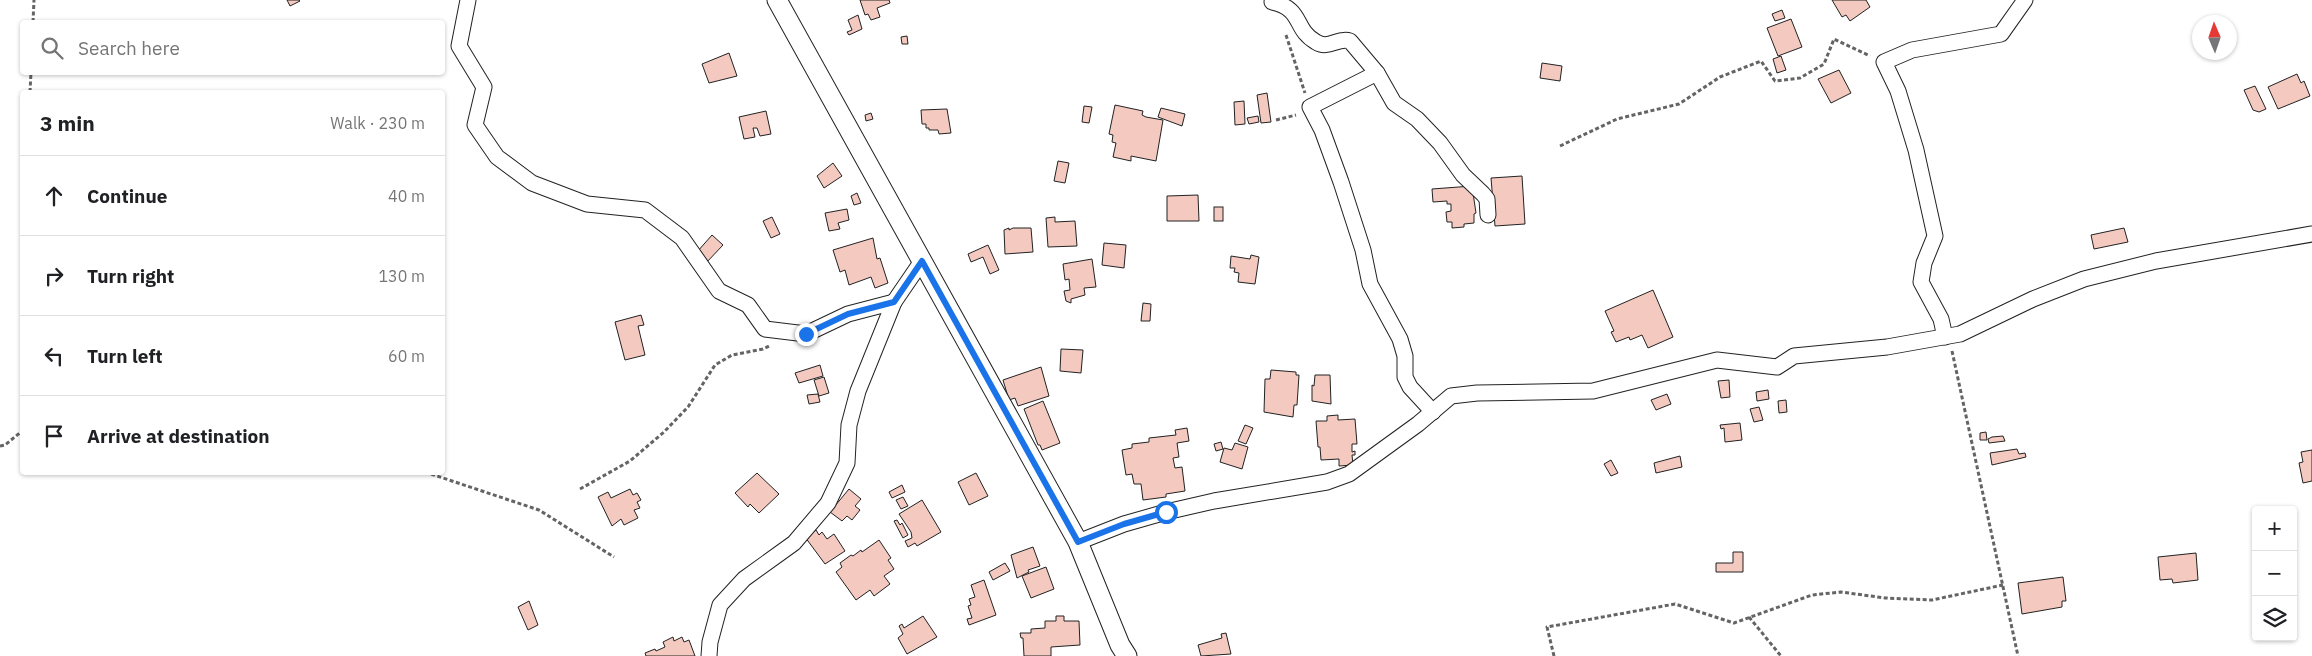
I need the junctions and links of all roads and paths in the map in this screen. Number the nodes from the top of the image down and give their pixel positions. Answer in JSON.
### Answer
{"nodes":[{"id":1,"x":34,"y":0,"type":"edge"},
{"id":2,"x":468,"y":0,"type":"edge"},
{"id":3,"x":777,"y":0,"type":"edge"},
{"id":4,"x":2025,"y":0,"type":"edge"},
{"id":5,"x":1272,"y":2,"type":"dead end"},
{"id":6,"x":33,"y":20,"type":"edge"},
{"id":7,"x":1283,"y":28,"type":"dead end"},
{"id":8,"x":1884,"y":62,"type":"junction"},
{"id":9,"x":1377,"y":73,"type":"junction"},
{"id":10,"x":31,"y":75,"type":"edge"},
{"id":11,"x":30,"y":90,"type":"edge"},
{"id":12,"x":1310,"y":107,"type":"junction"},
{"id":13,"x":1276,"y":120,"type":"dead end"},
{"id":14,"x":1560,"y":146,"type":"dead end"},
{"id":15,"x":1488,"y":215,"type":"dead end"},
{"id":16,"x":2312,"y":234,"type":"edge"},
{"id":17,"x":922,"y":261,"type":"junction"},
{"id":18,"x":894,"y":302,"type":"junction"},
{"id":19,"x":790,"y":332,"type":"junction"},
{"id":20,"x":1946,"y":337,"type":"junction"},
{"id":21,"x":1433,"y":412,"type":"junction"},
{"id":22,"x":20,"y":433,"type":"edge"},
{"id":23,"x":0,"y":446,"type":"edge"},
{"id":24,"x":434,"y":475,"type":"edge"},
{"id":25,"x":580,"y":489,"type":"dead end"},
{"id":26,"x":1078,"y":542,"type":"junction"},
{"id":27,"x":614,"y":557,"type":"dead end"},
{"id":28,"x":2003,"y":585,"type":"junction"},
{"id":29,"x":1749,"y":617,"type":"junction"},
{"id":30,"x":1120,"y":652,"type":"edge"},
{"id":31,"x":709,"y":656,"type":"edge"},
{"id":32,"x":1554,"y":656,"type":"edge"},
{"id":33,"x":1781,"y":656,"type":"edge"},
{"id":34,"x":2018,"y":656,"type":"edge"}],
"edges":[{"from":1,"to":6,"type":"path"},
{"from":2,"to":19,"type":"street"},
{"from":3,"to":17,"type":"street"},
{"from":4,"to":8,"type":"street"},
{"from":5,"to":9,"type":"street"},
{"from":7,"to":12,"type":"path"},
{"from":8,"to":14,"type":"path"},
{"from":8,"to":20,"type":"street"},
{"from":9,"to":12,"type":"street"},
{"from":9,"to":15,"type":"street"},
{"from":10,"to":11,"type":"path"},
{"from":12,"to":13,"type":"path"},
{"from":12,"to":21,"type":"street"},
{"from":16,"to":20,"type":"street"},
{"from":17,"to":18,"type":"street"},
{"from":17,"to":26,"type":"street"},
{"from":18,"to":19,"type":"street"},
{"from":18,"to":31,"type":"street"},
{"from":19,"to":25,"type":"path"},
{"from":20,"to":21,"type":"street"},
{"from":20,"to":28,"type":"path"},
{"from":21,"to":26,"type":"street"},
{"from":22,"to":23,"type":"path"},
{"from":24,"to":27,"type":"path"},
{"from":26,"to":30,"type":"street"},
{"from":28,"to":29,"type":"path"},
{"from":28,"to":34,"type":"path"},
{"from":29,"to":32,"type":"path"},
{"from":29,"to":33,"type":"path"}]}
